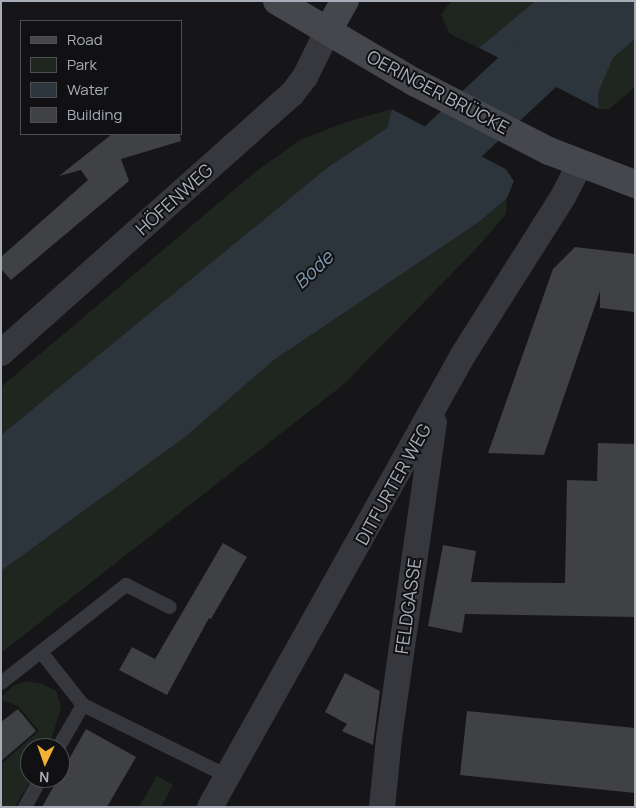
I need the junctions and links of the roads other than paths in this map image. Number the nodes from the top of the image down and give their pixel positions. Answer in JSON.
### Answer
{"nodes":[{"id":1,"x":277,"y":1,"type":"edge"},
{"id":2,"x":345,"y":1,"type":"edge"},
{"id":3,"x":328,"y":30,"type":"junction"},
{"id":4,"x":580,"y":164,"type":"junction"},
{"id":5,"x":635,"y":184,"type":"edge"},
{"id":6,"x":1,"y":353,"type":"edge"},
{"id":7,"x":436,"y":406,"type":"junction"},
{"id":8,"x":170,"y":607,"type":"dead end"},
{"id":9,"x":41,"y":652,"type":"junction"},
{"id":10,"x":1,"y":683,"type":"edge"},
{"id":11,"x":83,"y":705,"type":"junction"},
{"id":12,"x":64,"y":738,"type":"edge"},
{"id":13,"x":227,"y":776,"type":"junction"},
{"id":14,"x":35,"y":788,"type":"edge"},
{"id":15,"x":25,"y":807,"type":"edge"},
{"id":16,"x":210,"y":807,"type":"edge"},
{"id":17,"x":382,"y":807,"type":"edge"}],
"edges":[{"from":1,"to":3,"type":"main road","name":"OERINGER BRÜCKE"},
{"from":2,"to":3,"type":"main road"},
{"from":3,"to":4,"type":"main road","name":"OERINGER BRÜCKE"},
{"from":3,"to":6,"type":"street","name":"HÖFENWEG"},
{"from":4,"to":5,"type":"main road","name":"OERINGER BRÜCKE"},
{"from":4,"to":7,"type":"street","name":"DITFURTER WEG"},
{"from":7,"to":13,"type":"street","name":"DITFURTER WEG"},
{"from":7,"to":17,"type":"street","name":"FELDGASSE"},
{"from":8,"to":9,"type":"lane"},
{"from":9,"to":10,"type":"lane"},
{"from":9,"to":11,"type":"lane"},
{"from":11,"to":12,"type":"lane"},
{"from":11,"to":13,"type":"lane"},
{"from":13,"to":16,"type":"street","name":"DITFURTER WEG"},
{"from":14,"to":15,"type":"lane"}]}
